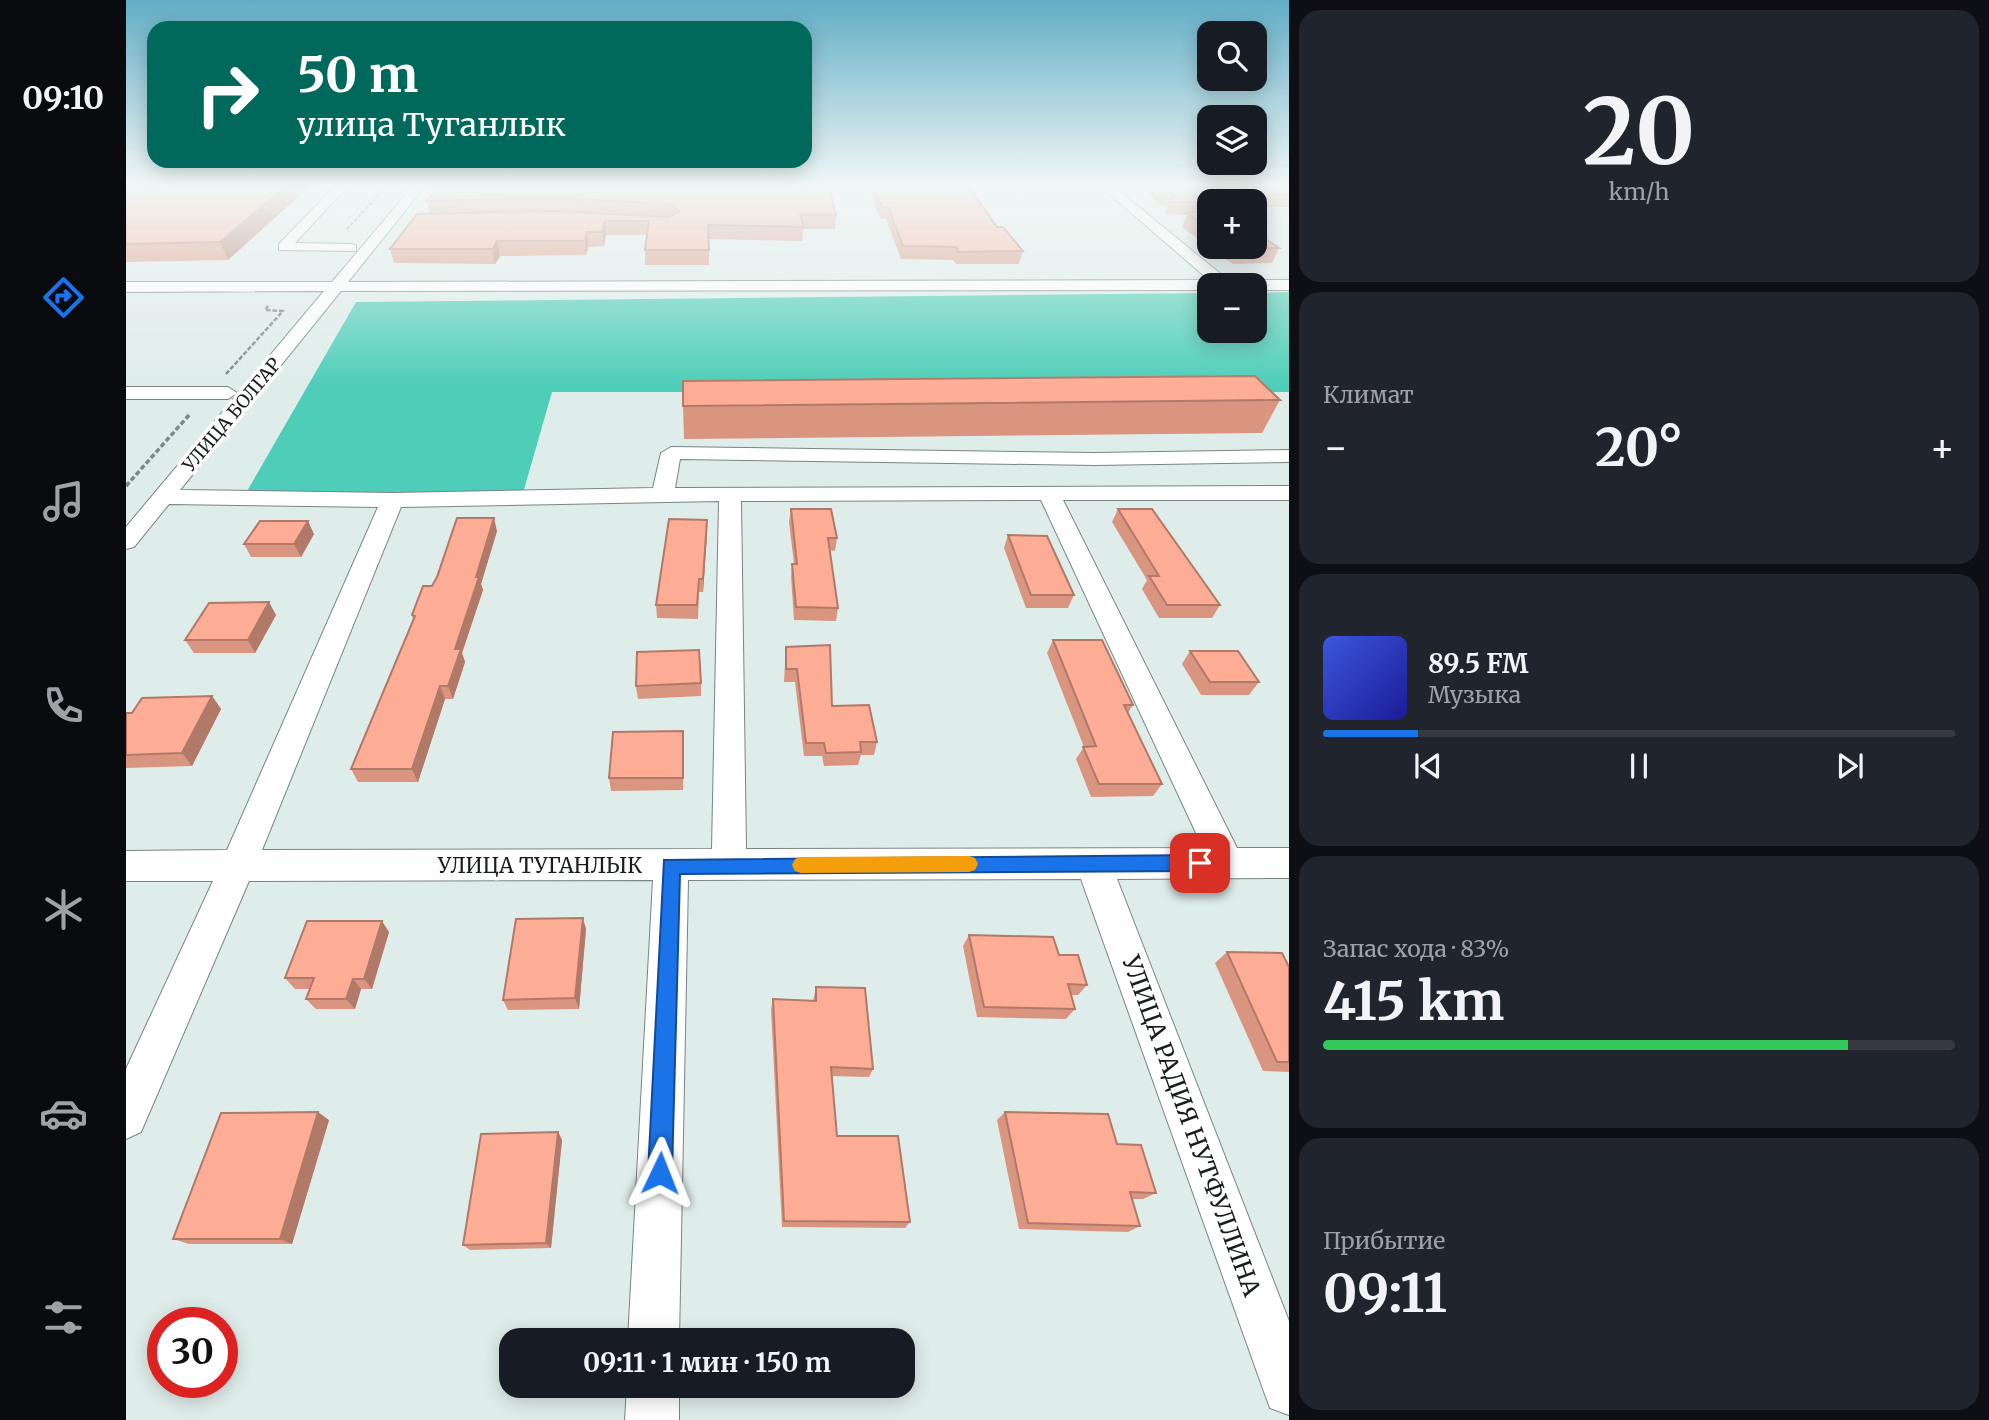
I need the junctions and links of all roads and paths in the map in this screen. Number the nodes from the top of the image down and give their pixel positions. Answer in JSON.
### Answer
{"nodes":[{"id":1,"x":348,"y":252,"type":"edge"},
{"id":2,"x":364,"y":252,"type":"edge"},
{"id":3,"x":1185,"y":252,"type":"edge"},
{"id":4,"x":1210,"y":273,"type":"edge"},
{"id":5,"x":1197,"y":285,"type":"edge"},
{"id":6,"x":1267,"y":285,"type":"edge"},
{"id":7,"x":1289,"y":285,"type":"edge"},
{"id":8,"x":327,"y":286,"type":"junction"},
{"id":9,"x":126,"y":287,"type":"edge"},
{"id":10,"x":263,"y":302,"type":"dead end"},
{"id":11,"x":126,"y":393,"type":"edge"},
{"id":12,"x":218,"y":393,"type":"junction"},
{"id":13,"x":1289,"y":456,"type":"edge"},
{"id":14,"x":1095,"y":459,"type":"junction"},
{"id":15,"x":126,"y":486,"type":"edge"},
{"id":16,"x":1289,"y":493,"type":"edge"},
{"id":17,"x":1049,"y":494,"type":"junction"},
{"id":18,"x":1119,"y":494,"type":"junction"},
{"id":19,"x":663,"y":495,"type":"junction"},
{"id":20,"x":730,"y":495,"type":"junction"},
{"id":21,"x":164,"y":497,"type":"junction"},
{"id":22,"x":392,"y":500,"type":"junction"},
{"id":23,"x":126,"y":512,"type":"edge"},
{"id":24,"x":126,"y":542,"type":"edge"},
{"id":25,"x":1093,"y":863,"type":"junction"},
{"id":26,"x":1227,"y":863,"type":"junction"},
{"id":27,"x":1289,"y":863,"type":"edge"},
{"id":28,"x":729,"y":865,"type":"junction"},
{"id":29,"x":126,"y":866,"type":"edge"},
{"id":30,"x":237,"y":866,"type":"junction"},
{"id":31,"x":671,"y":866,"type":"junction"},
{"id":32,"x":126,"y":1117,"type":"edge"},
{"id":33,"x":654,"y":1328,"type":"edge"},
{"id":34,"x":1289,"y":1389,"type":"edge"},
{"id":35,"x":653,"y":1398,"type":"edge"},
{"id":36,"x":652,"y":1420,"type":"edge"}],
"edges":[{"from":1,"to":8,"type":"street"},
{"from":2,"to":8,"type":"street"},
{"from":3,"to":4,"type":"street"},
{"from":5,"to":8,"type":"street"},
{"from":6,"to":7,"type":"street"},
{"from":8,"to":9,"type":"street"},
{"from":8,"to":12,"type":"street","name":"УЛИЦА БОЛГАР"},
{"from":8,"to":21,"type":"street","name":"УЛИЦА БОЛГАР"},
{"from":10,"to":12,"type":"path"},
{"from":11,"to":12,"type":"street"},
{"from":12,"to":15,"type":"path"},
{"from":12,"to":23,"type":"street","name":"УЛИЦА БОЛГАР"},
{"from":13,"to":14,"type":"street"},
{"from":14,"to":18,"type":"street"},
{"from":14,"to":19,"type":"street"},
{"from":16,"to":18,"type":"street"},
{"from":17,"to":18,"type":"street"},
{"from":17,"to":20,"type":"street"},
{"from":17,"to":26,"type":"street"},
{"from":19,"to":20,"type":"street"},
{"from":19,"to":22,"type":"street"},
{"from":20,"to":28,"type":"street"},
{"from":21,"to":22,"type":"street"},
{"from":21,"to":24,"type":"street","name":"УЛИЦА БОЛГАР"},
{"from":22,"to":30,"type":"street"},
{"from":25,"to":26,"type":"street","name":"УЛИЦА ТУГАНЛЫК"},
{"from":25,"to":28,"type":"street","name":"УЛИЦА ТУГАНЛЫК"},
{"from":25,"to":34,"type":"street","name":"УЛИЦА РАДИЯ НУТФУЛЛИНА"},
{"from":26,"to":27,"type":"street","name":"УЛИЦА ТУГАНЛЫК"},
{"from":28,"to":31,"type":"street","name":"УЛИЦА ТУГАНЛЫК"},
{"from":29,"to":30,"type":"street","name":"УЛИЦА ТУГАНЛЫК"},
{"from":30,"to":31,"type":"street","name":"УЛИЦА ТУГАНЛЫК"},
{"from":30,"to":32,"type":"street"},
{"from":31,"to":33,"type":"street"},
{"from":35,"to":36,"type":"street"}]}
